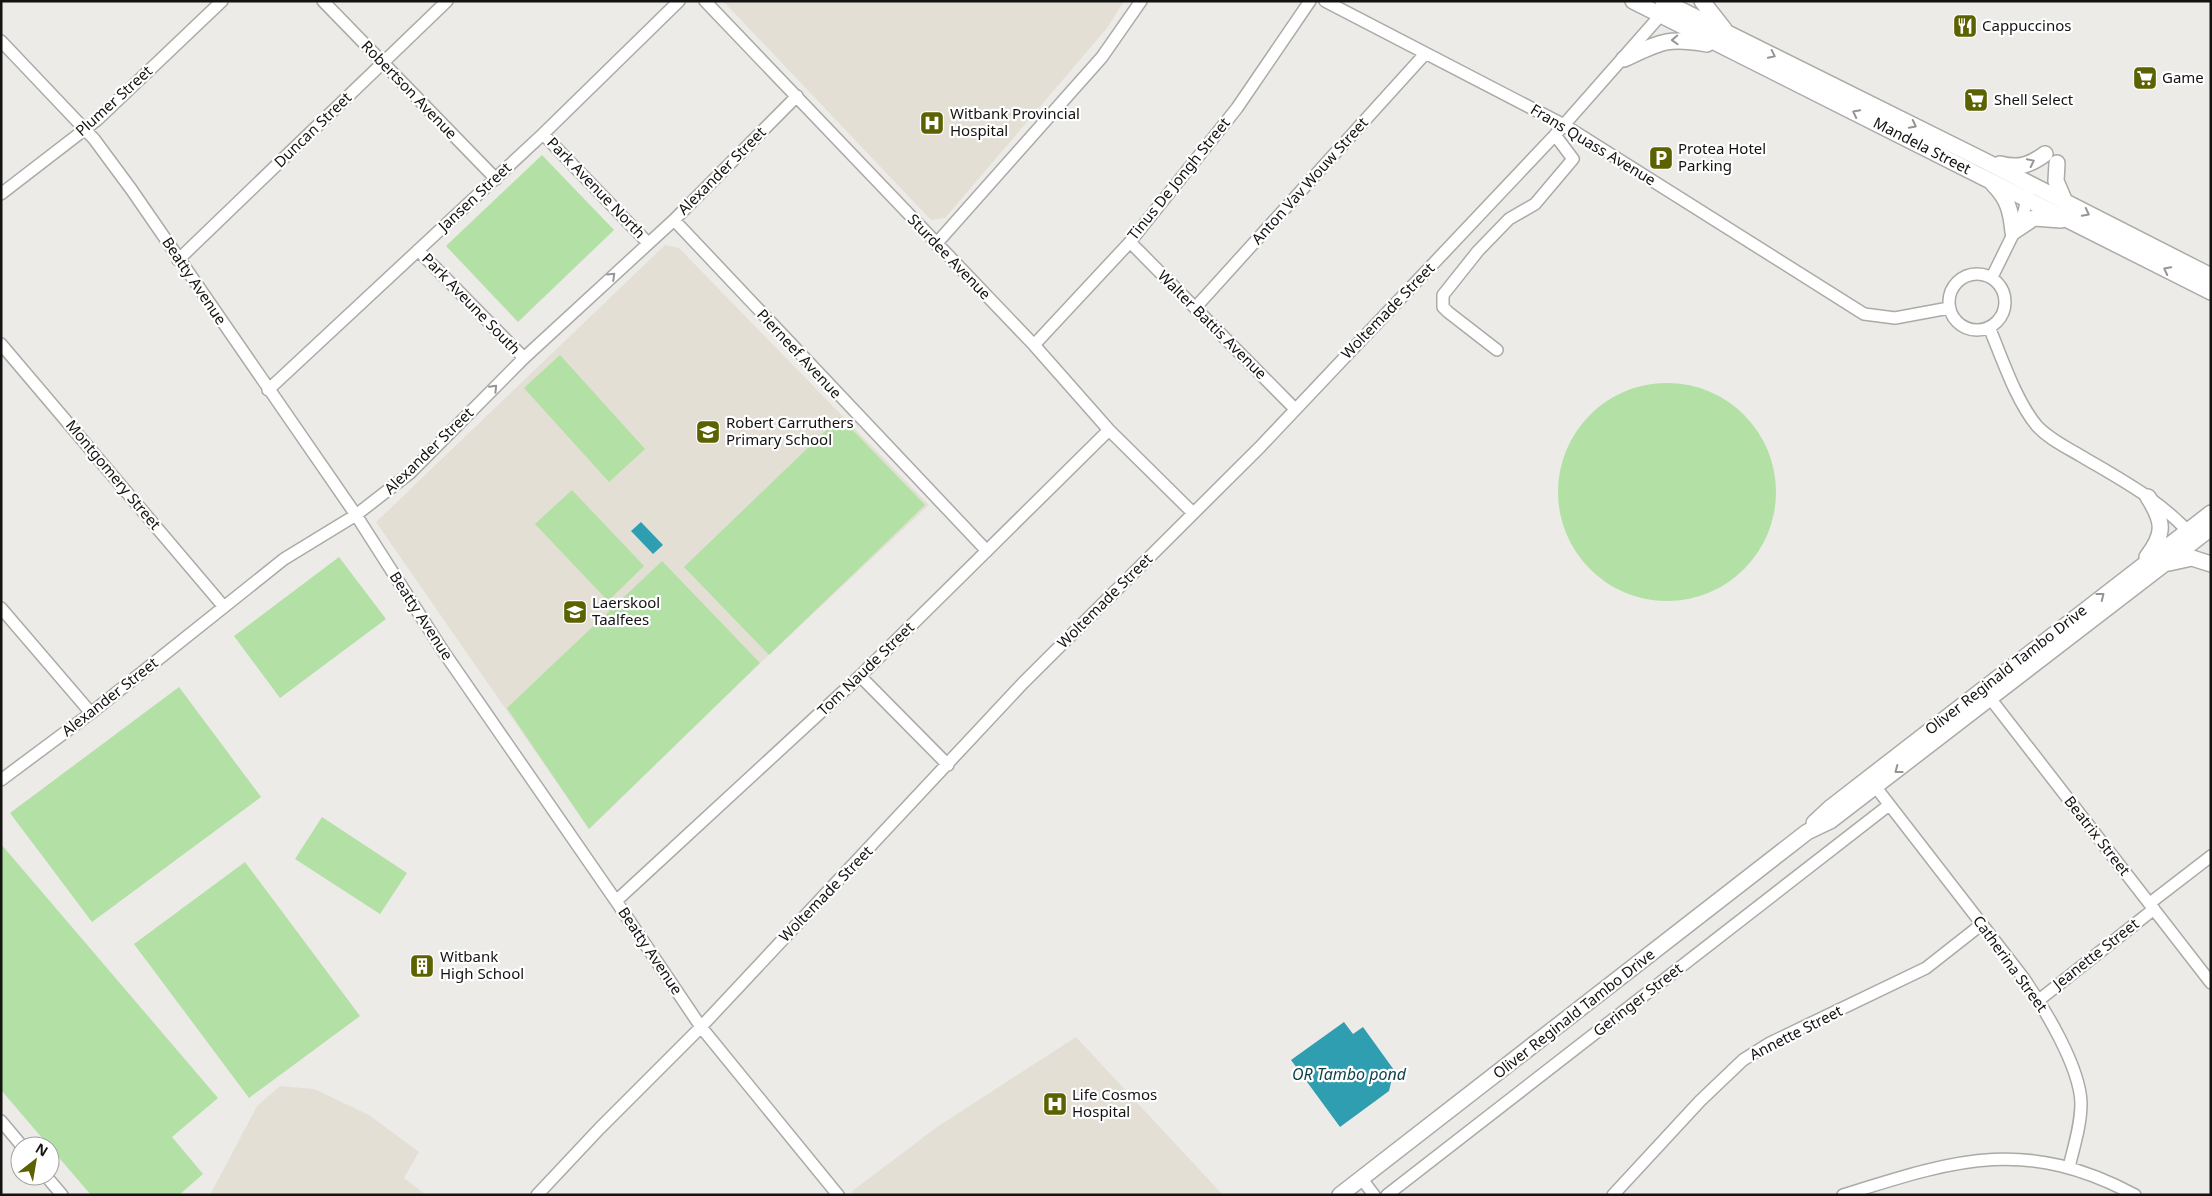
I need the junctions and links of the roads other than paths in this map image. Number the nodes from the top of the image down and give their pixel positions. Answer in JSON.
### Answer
{"nodes":[{"id":1,"x":222,"y":1,"type":"edge"},
{"id":2,"x":323,"y":1,"type":"edge"},
{"id":3,"x":448,"y":1,"type":"edge"},
{"id":4,"x":679,"y":1,"type":"edge"},
{"id":5,"x":705,"y":1,"type":"edge"},
{"id":6,"x":1141,"y":1,"type":"edge"},
{"id":7,"x":1310,"y":1,"type":"edge"},
{"id":8,"x":1325,"y":1,"type":"edge"},
{"id":9,"x":1633,"y":1,"type":"edge"},
{"id":10,"x":1702,"y":1,"type":"edge"},
{"id":11,"x":1666,"y":6,"type":"edge"},
{"id":12,"x":1726,"y":40,"type":"junction"},
{"id":13,"x":1,"y":41,"type":"edge"},
{"id":14,"x":1424,"y":54,"type":"junction"},
{"id":15,"x":1624,"y":59,"type":"junction"},
{"id":16,"x":382,"y":64,"type":"junction"},
{"id":17,"x":797,"y":96,"type":"junction"},
{"id":18,"x":1564,"y":125,"type":"junction"},
{"id":19,"x":85,"y":128,"type":"junction"},
{"id":20,"x":543,"y":134,"type":"junction"},
{"id":21,"x":1555,"y":135,"type":"junction"},
{"id":22,"x":1981,"y":159,"type":"junction"},
{"id":23,"x":1987,"y":178,"type":"junction"},
{"id":24,"x":496,"y":179,"type":"junction"},
{"id":25,"x":1,"y":194,"type":"edge"},
{"id":26,"x":2032,"y":197,"type":"junction"},
{"id":27,"x":2065,"y":202,"type":"junction"},
{"id":28,"x":674,"y":220,"type":"junction"},
{"id":29,"x":2070,"y":221,"type":"junction"},
{"id":30,"x":2013,"y":232,"type":"junction"},
{"id":31,"x":1130,"y":242,"type":"junction"},
{"id":32,"x":648,"y":243,"type":"junction"},
{"id":33,"x":936,"y":244,"type":"junction"},
{"id":34,"x":418,"y":250,"type":"junction"},
{"id":35,"x":178,"y":260,"type":"junction"},
{"id":36,"x":2211,"y":276,"type":"edge"},
{"id":37,"x":1992,"y":278,"type":"junction"},
{"id":38,"x":2211,"y":292,"type":"edge"},
{"id":39,"x":1195,"y":308,"type":"junction"},
{"id":40,"x":1949,"y":308,"type":"junction"},
{"id":41,"x":1989,"y":327,"type":"junction"},
{"id":42,"x":1,"y":344,"type":"edge"},
{"id":43,"x":1034,"y":345,"type":"junction"},
{"id":44,"x":1497,"y":350,"type":"dead end"},
{"id":45,"x":524,"y":358,"type":"junction"},
{"id":46,"x":268,"y":390,"type":"junction"},
{"id":47,"x":1295,"y":409,"type":"junction"},
{"id":48,"x":1109,"y":430,"type":"junction"},
{"id":49,"x":2148,"y":497,"type":"junction"},
{"id":50,"x":1193,"y":513,"type":"junction"},
{"id":51,"x":2211,"y":513,"type":"edge"},
{"id":52,"x":356,"y":515,"type":"junction"},
{"id":53,"x":2211,"y":528,"type":"edge"},
{"id":54,"x":2192,"y":535,"type":"junction"},
{"id":55,"x":987,"y":551,"type":"junction"},
{"id":56,"x":2164,"y":564,"type":"junction"},
{"id":57,"x":2211,"y":564,"type":"edge"},
{"id":58,"x":2139,"y":568,"type":"junction"},
{"id":59,"x":224,"y":607,"type":"junction"},
{"id":60,"x":1,"y":608,"type":"edge"},
{"id":61,"x":860,"y":676,"type":"junction"},
{"id":62,"x":1986,"y":693,"type":"junction"},
{"id":63,"x":91,"y":713,"type":"junction"},
{"id":64,"x":948,"y":765,"type":"junction"},
{"id":65,"x":1,"y":780,"type":"edge"},
{"id":66,"x":1872,"y":782,"type":"junction"},
{"id":67,"x":1889,"y":804,"type":"junction"},
{"id":68,"x":2211,"y":856,"type":"edge"},
{"id":69,"x":616,"y":901,"type":"junction"},
{"id":70,"x":2152,"y":906,"type":"junction"},
{"id":71,"x":1982,"y":924,"type":"junction"},
{"id":72,"x":2211,"y":984,"type":"edge"},
{"id":73,"x":2039,"y":1000,"type":"junction"},
{"id":74,"x":701,"y":1027,"type":"junction"},
{"id":75,"x":1,"y":1122,"type":"edge"},
{"id":76,"x":13,"y":1136,"type":"edge"},
{"id":77,"x":2069,"y":1167,"type":"junction"},
{"id":78,"x":1361,"y":1178,"type":"junction"},
{"id":79,"x":538,"y":1195,"type":"edge"},
{"id":80,"x":838,"y":1195,"type":"edge"},
{"id":81,"x":1340,"y":1195,"type":"edge"},
{"id":82,"x":1374,"y":1195,"type":"edge"},
{"id":83,"x":1387,"y":1195,"type":"edge"},
{"id":84,"x":1613,"y":1195,"type":"edge"},
{"id":85,"x":1843,"y":1195,"type":"edge"},
{"id":86,"x":2135,"y":1195,"type":"edge"}],
"edges":[{"from":1,"to":19,"type":"street","name":"Plumer Street"},
{"from":2,"to":16,"type":"street","name":"Robertson Avenue"},
{"from":3,"to":16,"type":"street","name":"Duncan Street"},
{"from":4,"to":20,"type":"street","name":"Jansen Street"},
{"from":5,"to":17,"type":"street","name":"Sturdee Avenue"},
{"from":6,"to":33,"type":"street"},
{"from":7,"to":31,"type":"street","name":"Tinus De Jongh Street"},
{"from":8,"to":14,"type":"street","name":"Frans Quass Avenue"},
{"from":9,"to":11,"type":"main road","name":"Mandela Street"},
{"from":10,"to":12,"type":"main road"},
{"from":11,"to":12,"type":"main road","name":"Mandela Street"},
{"from":11,"to":15,"type":"street","name":"Woltemade Street"},
{"from":12,"to":15,"type":"main road","one_way":true},
{"from":12,"to":22,"type":"main road","name":"Mandela Street","one_way":true},
{"from":23,"to":12,"type":"main road","name":"Mandela Street","one_way":true},
{"from":13,"to":19,"type":"street","name":"Beatty Avenue"},
{"from":14,"to":18,"type":"street","name":"Frans Quass Avenue"},
{"from":14,"to":39,"type":"street","name":"Anton Vav Wouw Street"},
{"from":15,"to":18,"type":"street","name":"Woltemade Street"},
{"from":16,"to":24,"type":"street","name":"Robertson Avenue"},
{"from":16,"to":35,"type":"street","name":"Duncan Street"},
{"from":17,"to":28,"type":"street","name":"Alexander Street"},
{"from":17,"to":33,"type":"street","name":"Sturdee Avenue"},
{"from":18,"to":21,"type":"street","name":"Woltemade Street"},
{"from":18,"to":40,"type":"street","name":"Frans Quass Avenue"},
{"from":19,"to":25,"type":"street","name":"Plumer Street"},
{"from":19,"to":35,"type":"street","name":"Beatty Avenue"},
{"from":20,"to":24,"type":"street","name":"Jansen Street"},
{"from":20,"to":32,"type":"street","name":"Park Avenue North"},
{"from":21,"to":44,"type":"street"},
{"from":21,"to":47,"type":"street","name":"Woltemade Street"},
{"from":22,"to":26,"type":"main road","name":"Mandela Street"},
{"from":22,"to":27,"type":"main road","one_way":true},
{"from":23,"to":26,"type":"main road","name":"Mandela Street"},
{"from":23,"to":30,"type":"main road"},
{"from":24,"to":34,"type":"street","name":"Jansen Street"},
{"from":26,"to":27,"type":"main road","name":"Mandela Street"},
{"from":26,"to":29,"type":"main road","name":"Mandela Street"},
{"from":26,"to":30,"type":"street"},
{"from":27,"to":36,"type":"main road","name":"Mandela Street","one_way":true},
{"from":28,"to":32,"type":"street","name":"Alexander Street"},
{"from":28,"to":55,"type":"street","name":"Pierneef Avenue"},
{"from":29,"to":30,"type":"main road"},
{"from":38,"to":29,"type":"main road","name":"Mandela Street","one_way":true},
{"from":30,"to":37,"type":"street"},
{"from":31,"to":39,"type":"street","name":"Walter Battis Avenue"},
{"from":31,"to":43,"type":"street","name":"Tinus De Jongh Street"},
{"from":45,"to":32,"type":"street","name":"Alexander Street","one_way":true},
{"from":33,"to":43,"type":"street","name":"Sturdee Avenue"},
{"from":34,"to":45,"type":"street","name":"Park Aveune South"},
{"from":34,"to":46,"type":"street","name":"Jansen Street"},
{"from":35,"to":46,"type":"street","name":"Beatty Avenue"},
{"from":37,"to":40,"type":"street"},
{"from":37,"to":41,"type":"street"},
{"from":39,"to":47,"type":"street","name":"Walter Battis Avenue"},
{"from":40,"to":41,"type":"street"},
{"from":41,"to":49,"type":"street"},
{"from":42,"to":59,"type":"street","name":"Montgomery Street"},
{"from":43,"to":48,"type":"street","name":"Sturdee Avenue"},
{"from":52,"to":45,"type":"street","name":"Alexander Street","one_way":true},
{"from":46,"to":52,"type":"street","name":"Beatty Avenue"},
{"from":47,"to":50,"type":"street","name":"Woltemade Street"},
{"from":48,"to":50,"type":"street","name":"Sturdee Avenue"},
{"from":48,"to":55,"type":"street","name":"Tom Naude Street"},
{"from":49,"to":54,"type":"street"},
{"from":49,"to":58,"type":"main road"},
{"from":50,"to":64,"type":"street","name":"Woltemade Street"},
{"from":51,"to":54,"type":"main road","name":"Oliver Reginald Tambo Drive"},
{"from":52,"to":59,"type":"street","name":"Alexander Street"},
{"from":52,"to":69,"type":"street","name":"Beatty Avenue"},
{"from":53,"to":54,"type":"main road","name":"Oliver Reginald Tambo Drive"},
{"from":54,"to":56,"type":"main road","name":"Oliver Reginald Tambo Drive"},
{"from":54,"to":58,"type":"main road","name":"Oliver Reginald Tambo Drive"},
{"from":55,"to":61,"type":"street","name":"Tom Naude Street"},
{"from":56,"to":57,"type":"main road"},
{"from":56,"to":62,"type":"main road","name":"Oliver Reginald Tambo Drive"},
{"from":62,"to":58,"type":"main road","name":"Oliver Reginald Tambo Drive","one_way":true},
{"from":59,"to":63,"type":"street","name":"Alexander Street"},
{"from":60,"to":63,"type":"street"},
{"from":61,"to":64,"type":"street"},
{"from":61,"to":69,"type":"street","name":"Tom Naude Street"},
{"from":62,"to":66,"type":"main road","name":"Oliver Reginald Tambo Drive"},
{"from":62,"to":70,"type":"street","name":"Beatrix Street"},
{"from":63,"to":65,"type":"street","name":"Alexander Street"},
{"from":64,"to":74,"type":"street","name":"Woltemade Street"},
{"from":66,"to":67,"type":"street","name":"Catherina Street"},
{"from":66,"to":78,"type":"main road","name":"Oliver Reginald Tambo Drive"},
{"from":67,"to":71,"type":"street","name":"Catherina Street"},
{"from":67,"to":83,"type":"street","name":"Geringer Street"},
{"from":68,"to":70,"type":"street","name":"Jeanette Street"},
{"from":69,"to":74,"type":"street","name":"Beatty Avenue"},
{"from":70,"to":72,"type":"street","name":"Beatrix Street"},
{"from":70,"to":73,"type":"street","name":"Jeanette Street"},
{"from":71,"to":73,"type":"street","name":"Catherina Street"},
{"from":71,"to":84,"type":"street","name":"Annette Street"},
{"from":73,"to":77,"type":"street","name":"Catherina Street"},
{"from":74,"to":79,"type":"street","name":"Woltemade Street"},
{"from":74,"to":80,"type":"street","name":"Beatty Avenue"},
{"from":75,"to":76,"type":"street"},
{"from":77,"to":85,"type":"street"},
{"from":77,"to":86,"type":"street"},
{"from":78,"to":81,"type":"main road","name":"Oliver Reginald Tambo Drive"},
{"from":78,"to":82,"type":"street"}]}
